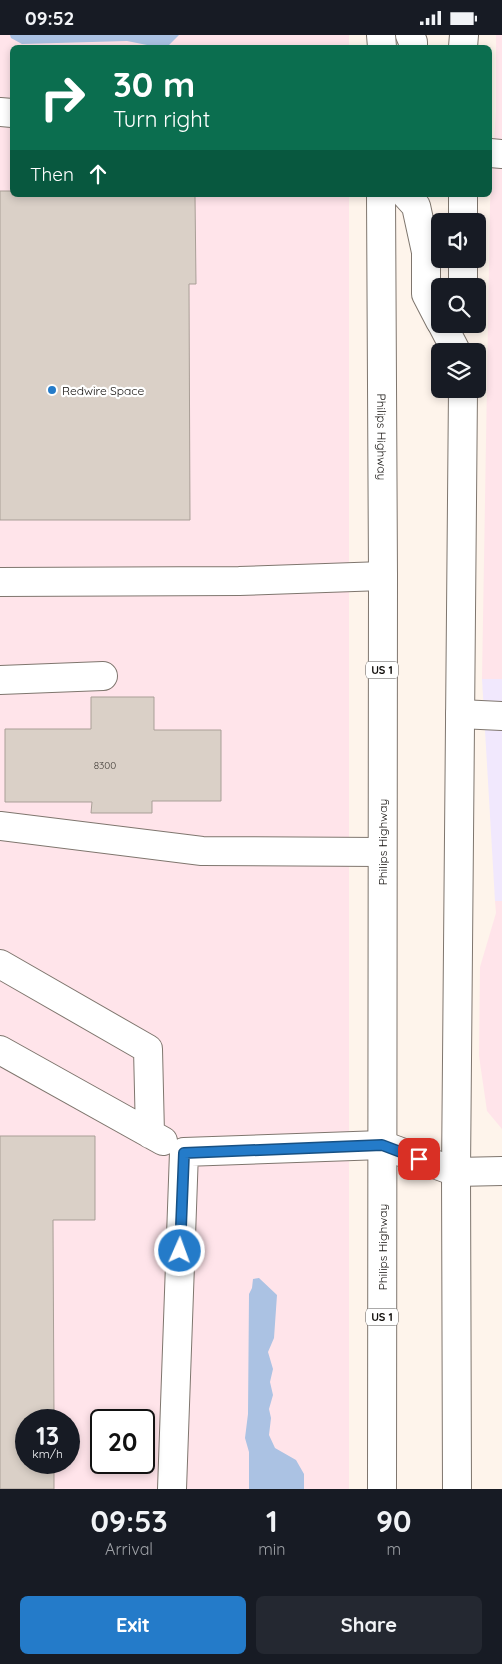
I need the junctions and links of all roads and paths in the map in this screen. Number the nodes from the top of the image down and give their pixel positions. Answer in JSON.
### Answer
{"nodes":[{"id":1,"x":381,"y":197,"type":"edge"},
{"id":2,"x":408,"y":197,"type":"edge"},
{"id":3,"x":463,"y":197,"type":"edge"},
{"id":4,"x":463,"y":213,"type":"edge"},
{"id":5,"x":431,"y":303,"type":"edge"},
{"id":6,"x":462,"y":398,"type":"edge"},
{"id":7,"x":383,"y":576,"type":"junction"},
{"id":8,"x":0,"y":582,"type":"edge"},
{"id":9,"x":103,"y":676,"type":"dead end"},
{"id":10,"x":0,"y":680,"type":"edge"},
{"id":11,"x":460,"y":714,"type":"junction"},
{"id":12,"x":502,"y":716,"type":"edge"},
{"id":13,"x":0,"y":826,"type":"edge"},
{"id":14,"x":382,"y":852,"type":"junction"},
{"id":15,"x":0,"y":964,"type":"edge"},
{"id":16,"x":0,"y":1051,"type":"edge"},
{"id":17,"x":150,"y":1134,"type":"junction"},
{"id":18,"x":382,"y":1145,"type":"junction"},
{"id":19,"x":184,"y":1153,"type":"junction"},
{"id":20,"x":502,"y":1171,"type":"edge"},
{"id":21,"x":456,"y":1172,"type":"junction"},
{"id":22,"x":172,"y":1489,"type":"edge"},
{"id":23,"x":382,"y":1489,"type":"edge"},
{"id":24,"x":457,"y":1489,"type":"edge"}],
"edges":[{"from":1,"to":7,"type":"main road","name":"Philips Highway","number":"US 1"},
{"from":2,"to":5,"type":"main road"},
{"from":3,"to":4,"type":"main road"},
{"from":6,"to":11,"type":"main road"},
{"from":7,"to":8,"type":"main road"},
{"from":7,"to":14,"type":"main road","name":"Philips Highway","number":"US 1"},
{"from":9,"to":10,"type":"main road"},
{"from":11,"to":12,"type":"main road"},
{"from":11,"to":21,"type":"main road"},
{"from":13,"to":14,"type":"main road"},
{"from":14,"to":18,"type":"main road","name":"Philips Highway","number":"US 1"},
{"from":15,"to":17,"type":"main road"},
{"from":16,"to":17,"type":"main road"},
{"from":17,"to":19,"type":"main road"},
{"from":18,"to":19,"type":"main road"},
{"from":18,"to":21,"type":"main road"},
{"from":18,"to":23,"type":"main road","name":"Philips Highway","number":"US 1"},
{"from":19,"to":22,"type":"main road"},
{"from":20,"to":21,"type":"main road"},
{"from":21,"to":24,"type":"main road"}]}
